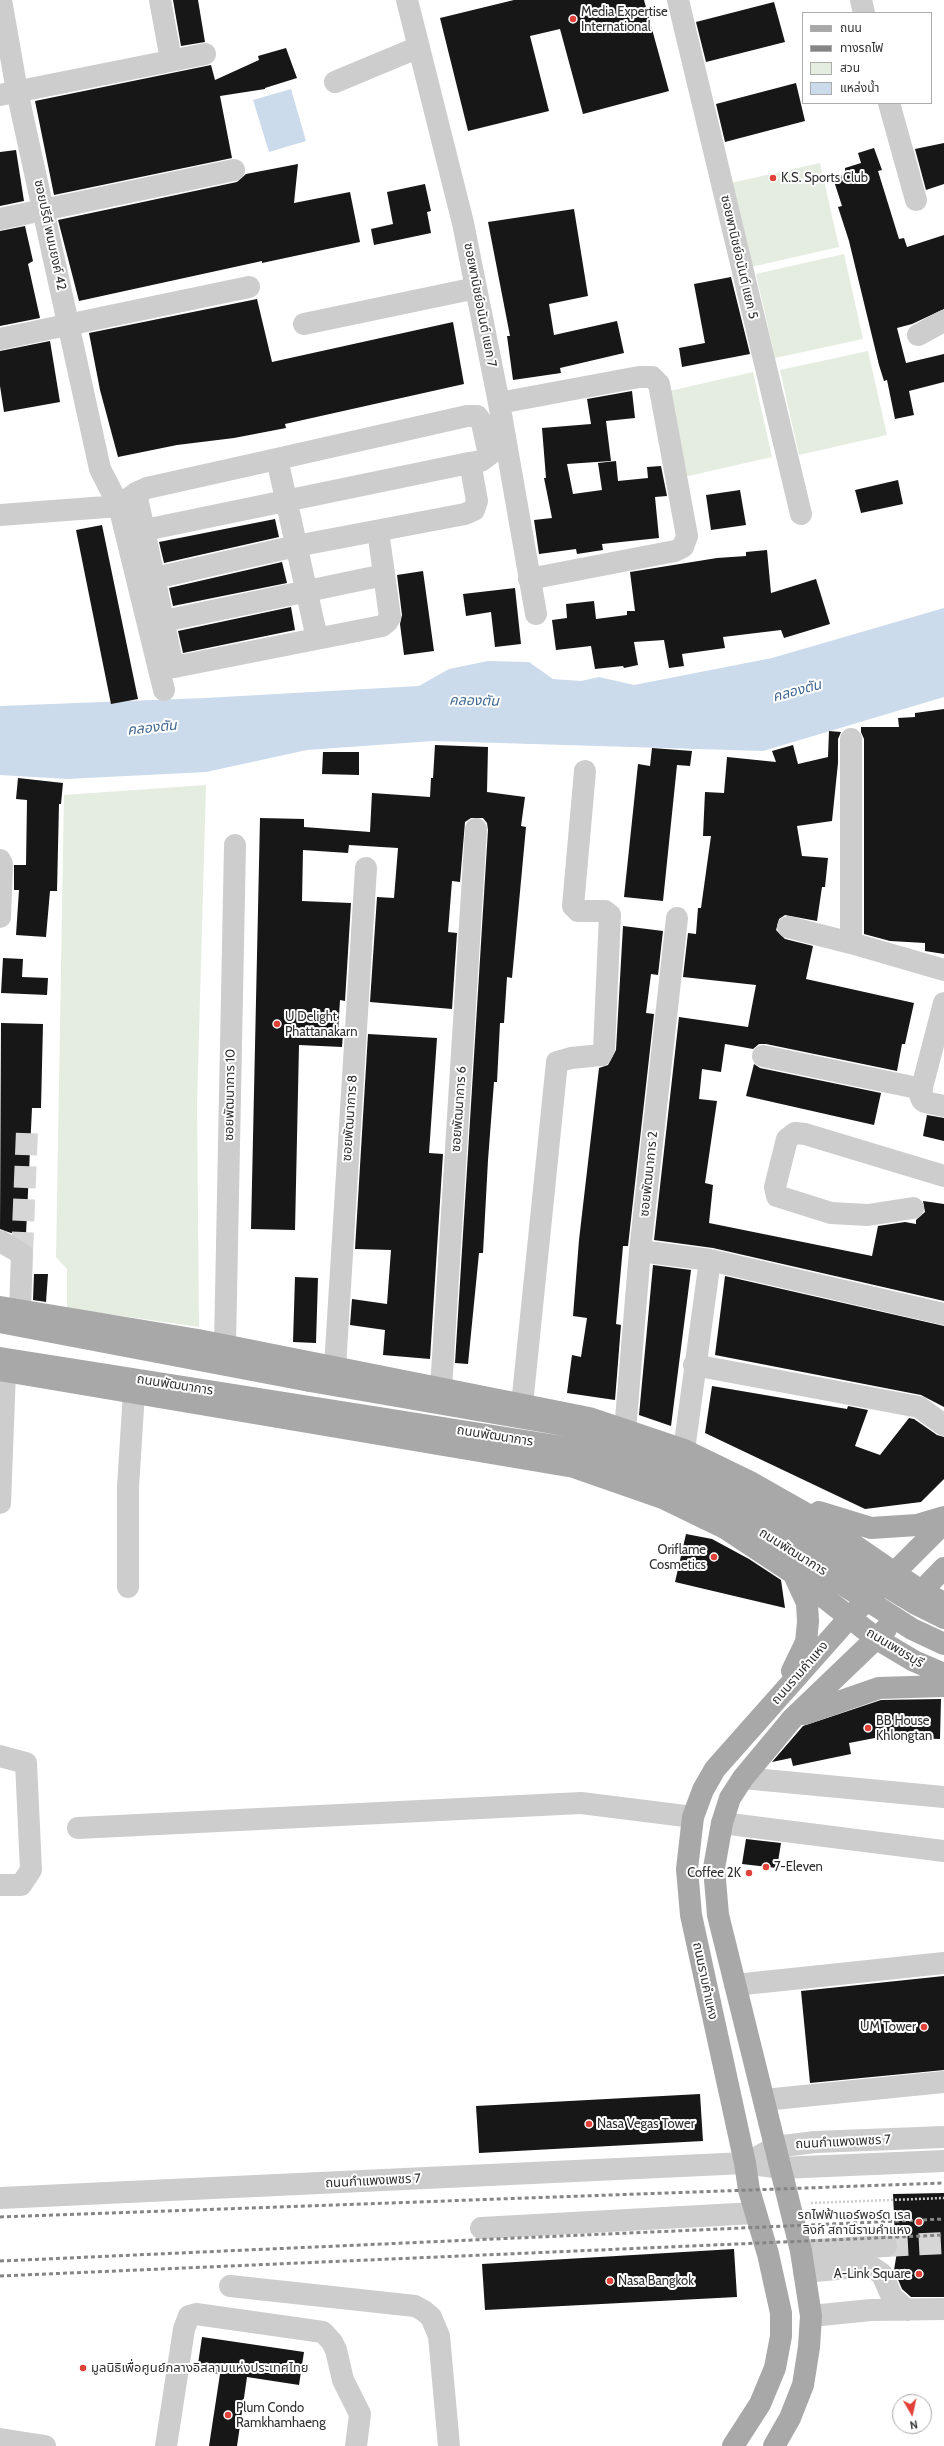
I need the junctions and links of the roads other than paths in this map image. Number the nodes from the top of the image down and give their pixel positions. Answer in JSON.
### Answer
{"nodes":[{"id":1,"x":1,"y":0,"type":"edge"},
{"id":2,"x":160,"y":0,"type":"edge"},
{"id":3,"x":407,"y":0,"type":"edge"},
{"id":4,"x":678,"y":0,"type":"edge"},
{"id":5,"x":861,"y":0,"type":"edge"},
{"id":6,"x":864,"y":12,"type":"edge"},
{"id":7,"x":419,"y":47,"type":"junction"},
{"id":8,"x":205,"y":54,"type":"dead end"},
{"id":9,"x":172,"y":60,"type":"junction"},
{"id":10,"x":334,"y":82,"type":"dead end"},
{"id":11,"x":9,"y":93,"type":"edge"},
{"id":12,"x":889,"y":104,"type":"edge"},
{"id":13,"x":234,"y":170,"type":"dead end"},
{"id":14,"x":916,"y":200,"type":"dead end"},
{"id":15,"x":44,"y":209,"type":"junction"},
{"id":16,"x":0,"y":218,"type":"edge"},
{"id":17,"x":249,"y":287,"type":"dead end"},
{"id":18,"x":476,"y":288,"type":"junction"},
{"id":19,"x":944,"y":321,"type":"edge"},
{"id":20,"x":69,"y":324,"type":"junction"},
{"id":21,"x":304,"y":324,"type":"dead end"},
{"id":22,"x":918,"y":335,"type":"dead end"},
{"id":23,"x":0,"y":339,"type":"edge"},
{"id":24,"x":499,"y":403,"type":"junction"},
{"id":25,"x":277,"y":459,"type":"junction"},
{"id":26,"x":469,"y":463,"type":"junction"},
{"id":27,"x":127,"y":500,"type":"junction"},
{"id":28,"x":286,"y":500,"type":"junction"},
{"id":29,"x":801,"y":514,"type":"dead end"},
{"id":30,"x":0,"y":515,"type":"edge"},
{"id":31,"x":145,"y":530,"type":"junction"},
{"id":32,"x":378,"y":531,"type":"junction"},
{"id":33,"x":296,"y":546,"type":"junction"},
{"id":34,"x":384,"y":575,"type":"junction"},
{"id":35,"x":155,"y":578,"type":"junction"},
{"id":36,"x":529,"y":579,"type":"junction"},
{"id":37,"x":306,"y":592,"type":"junction"},
{"id":38,"x":536,"y":614,"type":"dead end"},
{"id":39,"x":164,"y":621,"type":"junction"},
{"id":40,"x":317,"y":638,"type":"junction"},
{"id":41,"x":165,"y":675,"type":"junction"},
{"id":42,"x":851,"y":740,"type":"dead end"},
{"id":43,"x":585,"y":771,"type":"dead end"},
{"id":44,"x":476,"y":829,"type":"dead end"},
{"id":45,"x":234,"y":845,"type":"dead end"},
{"id":46,"x":0,"y":860,"type":"edge"},
{"id":47,"x":366,"y":868,"type":"dead end"},
{"id":48,"x":0,"y":917,"type":"edge"},
{"id":49,"x":677,"y":918,"type":"dead end"},
{"id":50,"x":788,"y":927,"type":"dead end"},
{"id":51,"x":851,"y":943,"type":"junction"},
{"id":52,"x":944,"y":970,"type":"edge"},
{"id":53,"x":943,"y":1014,"type":"edge"},
{"id":54,"x":763,"y":1056,"type":"dead end"},
{"id":55,"x":922,"y":1094,"type":"junction"},
{"id":56,"x":944,"y":1106,"type":"edge"},
{"id":57,"x":944,"y":1176,"type":"edge"},
{"id":58,"x":914,"y":1208,"type":"dead end"},
{"id":59,"x":0,"y":1241,"type":"edge"},
{"id":60,"x":640,"y":1251,"type":"junction"},
{"id":61,"x":710,"y":1260,"type":"junction"},
{"id":62,"x":10,"y":1308,"type":"edge"},
{"id":63,"x":944,"y":1314,"type":"edge"},
{"id":64,"x":0,"y":1322,"type":"edge"},
{"id":65,"x":225,"y":1345,"type":"junction"},
{"id":66,"x":694,"y":1365,"type":"junction"},
{"id":67,"x":2,"y":1366,"type":"edge"},
{"id":68,"x":335,"y":1367,"type":"junction"},
{"id":69,"x":442,"y":1389,"type":"junction"},
{"id":70,"x":134,"y":1392,"type":"junction"},
{"id":71,"x":522,"y":1405,"type":"junction"},
{"id":72,"x":944,"y":1425,"type":"edge"},
{"id":73,"x":622,"y":1430,"type":"junction"},
{"id":74,"x":684,"y":1450,"type":"junction"},
{"id":75,"x":604,"y":1478,"type":"junction"},
{"id":76,"x":782,"y":1500,"type":"junction"},
{"id":77,"x":0,"y":1503,"type":"edge"},
{"id":78,"x":944,"y":1517,"type":"edge"},
{"id":79,"x":944,"y":1523,"type":"edge"},
{"id":80,"x":944,"y":1568,"type":"edge"},
{"id":81,"x":894,"y":1573,"type":"junction"},
{"id":82,"x":793,"y":1574,"type":"junction"},
{"id":83,"x":128,"y":1587,"type":"dead end"},
{"id":84,"x":921,"y":1591,"type":"junction"},
{"id":85,"x":944,"y":1603,"type":"edge"},
{"id":86,"x":849,"y":1618,"type":"junction"},
{"id":87,"x":944,"y":1618,"type":"edge"},
{"id":88,"x":876,"y":1639,"type":"junction"},
{"id":89,"x":944,"y":1644,"type":"edge"},
{"id":90,"x":944,"y":1674,"type":"edge"},
{"id":91,"x":944,"y":1686,"type":"edge"},
{"id":92,"x":773,"y":1703,"type":"junction"},
{"id":93,"x":792,"y":1719,"type":"junction"},
{"id":94,"x":0,"y":1756,"type":"edge"},
{"id":95,"x":743,"y":1778,"type":"junction"},
{"id":96,"x":944,"y":1797,"type":"edge"},
{"id":97,"x":693,"y":1817,"type":"junction"},
{"id":98,"x":722,"y":1823,"type":"junction"},
{"id":99,"x":78,"y":1828,"type":"dead end"},
{"id":100,"x":944,"y":1851,"type":"edge"},
{"id":101,"x":0,"y":1885,"type":"edge"},
{"id":102,"x":944,"y":1963,"type":"edge"},
{"id":103,"x":735,"y":1984,"type":"junction"},
{"id":104,"x":944,"y":2082,"type":"edge"},
{"id":105,"x":764,"y":2100,"type":"junction"},
{"id":106,"x":944,"y":2137,"type":"edge"},
{"id":107,"x":775,"y":2147,"type":"junction"},
{"id":108,"x":944,"y":2161,"type":"edge"},
{"id":109,"x":745,"y":2163,"type":"junction"},
{"id":110,"x":781,"y":2168,"type":"junction"},
{"id":111,"x":0,"y":2198,"type":"edge"},
{"id":112,"x":755,"y":2213,"type":"junction"},
{"id":113,"x":481,"y":2228,"type":"dead end"},
{"id":114,"x":886,"y":2246,"type":"tunnel mouth"},
{"id":115,"x":803,"y":2261,"type":"junction"},
{"id":116,"x":230,"y":2286,"type":"dead end"},
{"id":117,"x":888,"y":2288,"type":"junction"},
{"id":118,"x":944,"y":2309,"type":"edge"},
{"id":119,"x":871,"y":2310,"type":"junction"},
{"id":120,"x":907,"y":2310,"type":"junction"},
{"id":121,"x":811,"y":2316,"type":"junction"},
{"id":122,"x":0,"y":2439,"type":"edge"},
{"id":123,"x":45,"y":2446,"type":"edge"},
{"id":124,"x":166,"y":2446,"type":"edge"},
{"id":125,"x":356,"y":2446,"type":"edge"},
{"id":126,"x":449,"y":2446,"type":"edge"},
{"id":127,"x":733,"y":2446,"type":"edge"},
{"id":128,"x":774,"y":2446,"type":"edge"}],
"edges":[{"from":1,"to":11,"type":"street","name":"ซอยปรีดี พนมยงค์ 42"},
{"from":2,"to":9,"type":"street"},
{"from":3,"to":7,"type":"street","name":"ซอยพานิชย์อนันต์ แยก 7"},
{"from":4,"to":29,"type":"street","name":"ซอยพานิชย์อนันต์ แยก 5"},
{"from":5,"to":6,"type":"street"},
{"from":7,"to":10,"type":"street"},
{"from":7,"to":18,"type":"street","name":"ซอยพานิชย์อนันต์ แยก 7"},
{"from":8,"to":9,"type":"street"},
{"from":9,"to":11,"type":"street"},
{"from":11,"to":15,"type":"street","name":"ซอยปรีดี พนมยงค์ 42"},
{"from":12,"to":14,"type":"street"},
{"from":13,"to":15,"type":"street"},
{"from":15,"to":16,"type":"street"},
{"from":15,"to":20,"type":"street","name":"ซอยปรีดี พนมยงค์ 42"},
{"from":17,"to":20,"type":"street"},
{"from":18,"to":21,"type":"street"},
{"from":18,"to":24,"type":"street","name":"ซอยพานิชย์อนันต์ แยก 7"},
{"from":19,"to":22,"type":"street"},
{"from":20,"to":23,"type":"street"},
{"from":20,"to":27,"type":"street","name":"ซอยปรีดี พนมยงค์ 42"},
{"from":24,"to":36,"type":"street","name":"ซอยพานิชย์อนันต์ แยก 7"},
{"from":24,"to":36,"type":"street"},
{"from":25,"to":26,"type":"street"},
{"from":25,"to":27,"type":"street"},
{"from":25,"to":28,"type":"street"},
{"from":26,"to":28,"type":"street"},
{"from":26,"to":32,"type":"street"},
{"from":27,"to":30,"type":"street"},
{"from":27,"to":31,"type":"street"},
{"from":27,"to":41,"type":"street"},
{"from":28,"to":31,"type":"street"},
{"from":28,"to":33,"type":"street"},
{"from":31,"to":35,"type":"street"},
{"from":32,"to":33,"type":"street"},
{"from":32,"to":34,"type":"street"},
{"from":33,"to":35,"type":"street"},
{"from":33,"to":37,"type":"street"},
{"from":34,"to":37,"type":"street"},
{"from":34,"to":40,"type":"street"},
{"from":35,"to":39,"type":"street"},
{"from":36,"to":38,"type":"street","name":"ซอยพานิชย์อนันต์ แยก 7"},
{"from":37,"to":39,"type":"street"},
{"from":37,"to":40,"type":"street"},
{"from":39,"to":41,"type":"street"},
{"from":40,"to":41,"type":"street"},
{"from":42,"to":51,"type":"street"},
{"from":43,"to":71,"type":"street"},
{"from":44,"to":69,"type":"street","name":"ซอยพัฒนาการ 6"},
{"from":45,"to":65,"type":"street","name":"ซอยพัฒนาการ 10"},
{"from":46,"to":48,"type":"street"},
{"from":47,"to":68,"type":"street","name":"ซอยพัฒนาการ 8"},
{"from":49,"to":60,"type":"street","name":"ซอยพัฒนาการ 2"},
{"from":50,"to":51,"type":"street"},
{"from":51,"to":52,"type":"street"},
{"from":53,"to":55,"type":"street"},
{"from":54,"to":55,"type":"street"},
{"from":55,"to":56,"type":"street"},
{"from":57,"to":58,"type":"street"},
{"from":59,"to":62,"type":"street"},
{"from":60,"to":61,"type":"street"},
{"from":60,"to":73,"type":"street","name":"ซอยพัฒนาการ 2"},
{"from":61,"to":63,"type":"street"},
{"from":61,"to":66,"type":"street"},
{"from":62,"to":65,"type":"main road"},
{"from":64,"to":87,"type":"main road","name":"ถนนพัฒนาการ","bridge":true},
{"from":65,"to":68,"type":"main road"},
{"from":66,"to":72,"type":"street"},
{"from":66,"to":74,"type":"street"},
{"from":67,"to":70,"type":"main road","name":"ถนนพัฒนาการ"},
{"from":67,"to":77,"type":"street"},
{"from":67,"to":89,"type":"main road","name":"ถนนพัฒนาการ","bridge":true},
{"from":68,"to":69,"type":"main road"},
{"from":69,"to":71,"type":"main road"},
{"from":70,"to":75,"type":"main road","name":"ถนนพัฒนาการ"},
{"from":70,"to":83,"type":"street"},
{"from":71,"to":73,"type":"main road"},
{"from":73,"to":74,"type":"main road"},
{"from":73,"to":75,"type":"main road"},
{"from":74,"to":76,"type":"main road"},
{"from":75,"to":82,"type":"main road","name":"ถนนพัฒนาการ"},
{"from":76,"to":78,"type":"main road"},
{"from":76,"to":81,"type":"main road"},
{"from":79,"to":81,"type":"main road","name":"ถนนรามคำแหง"},
{"from":80,"to":84,"type":"main road","name":"ถนนรามคำแหง"},
{"from":81,"to":84,"type":"main road"},
{"from":81,"to":86,"type":"main road","name":"ถนนรามคำแหง"},
{"from":82,"to":86,"type":"main road","name":"ถนนพัฒนาการ"},
{"from":82,"to":92,"type":"main road"},
{"from":84,"to":85,"type":"main road"},
{"from":84,"to":88,"type":"main road","name":"ถนนรามคำแหง"},
{"from":86,"to":88,"type":"main road","name":"ถนนเพชรบุรี"},
{"from":86,"to":92,"type":"main road","name":"ถนนรามคำแหง"},
{"from":88,"to":90,"type":"main road","name":"ถนนเพชรบุรี"},
{"from":88,"to":93,"type":"main road","name":"ถนนรามคำแหง"},
{"from":91,"to":93,"type":"main road"},
{"from":92,"to":97,"type":"main road","name":"ถนนรามคำแหง"},
{"from":93,"to":95,"type":"main road","name":"ถนนรามคำแหง"},
{"from":94,"to":101,"type":"street"},
{"from":95,"to":96,"type":"street"},
{"from":95,"to":98,"type":"main road","name":"ถนนรามคำแหง"},
{"from":97,"to":99,"type":"street"},
{"from":97,"to":109,"type":"main road","name":"ถนนรามคำแหง"},
{"from":98,"to":100,"type":"street"},
{"from":98,"to":103,"type":"main road","name":"ถนนรามคำแหง"},
{"from":102,"to":103,"type":"street"},
{"from":103,"to":105,"type":"main road","name":"ถนนรามคำแหง"},
{"from":104,"to":105,"type":"street"},
{"from":105,"to":107,"type":"main road","name":"ถนนรามคำแหง"},
{"from":106,"to":107,"type":"street","name":"ถนนกำแพงเพชร 7"},
{"from":107,"to":109,"type":"street","name":"ถนนกำแพงเพชร 7"},
{"from":107,"to":110,"type":"main road","name":"ถนนรามคำแหง"},
{"from":108,"to":110,"type":"street","name":"ถนนกำแพงเพชร 7"},
{"from":109,"to":110,"type":"street","name":"ถนนกำแพงเพชร 7"},
{"from":109,"to":111,"type":"street","name":"ถนนกำแพงเพชร 7"},
{"from":109,"to":112,"type":"main road","name":"ถนนรามคำแหง"},
{"from":110,"to":115,"type":"main road","name":"ถนนรามคำแหง"},
{"from":112,"to":113,"type":"street"},
{"from":112,"to":127,"type":"main road","name":"ถนนรามคำแหง"},
{"from":114,"to":115,"type":"street"},
{"from":115,"to":117,"type":"street"},
{"from":115,"to":121,"type":"main road","name":"ถนนรามคำแหง"},
{"from":116,"to":126,"type":"street"},
{"from":117,"to":119,"type":"street"},
{"from":117,"to":120,"type":"street"},
{"from":118,"to":120,"type":"street"},
{"from":119,"to":120,"type":"street"},
{"from":119,"to":121,"type":"street"},
{"from":121,"to":128,"type":"main road","name":"ถนนรามคำแหง"},
{"from":122,"to":123,"type":"street"},
{"from":124,"to":125,"type":"street"}]}
